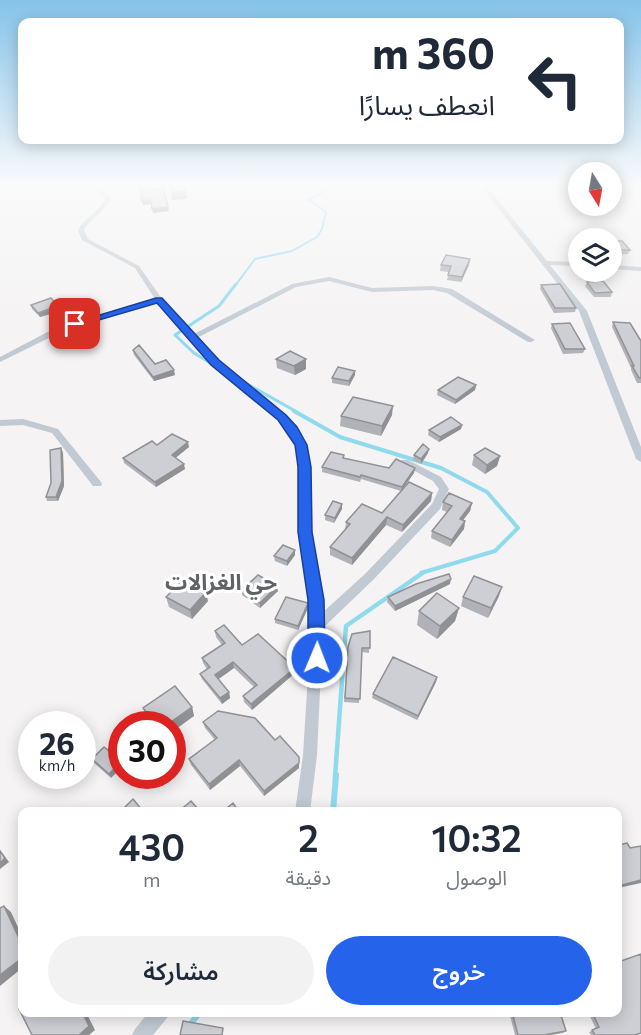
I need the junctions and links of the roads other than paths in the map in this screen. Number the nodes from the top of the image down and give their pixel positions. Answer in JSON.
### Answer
{"nodes":[{"id":1,"x":82,"y":233,"type":"edge"},
{"id":2,"x":522,"y":233,"type":"edge"},
{"id":3,"x":546,"y":263,"type":"junction"},
{"id":4,"x":568,"y":264,"type":"edge"},
{"id":5,"x":622,"y":268,"type":"edge"},
{"id":6,"x":641,"y":269,"type":"edge"},
{"id":7,"x":159,"y":300,"type":"junction"},
{"id":8,"x":194,"y":337,"type":"junction"},
{"id":9,"x":531,"y":340,"type":"dead end"},
{"id":10,"x":0,"y":360,"type":"edge"},
{"id":11,"x":0,"y":423,"type":"edge"},
{"id":12,"x":641,"y":459,"type":"edge"},
{"id":13,"x":405,"y":462,"type":"edge"},
{"id":14,"x":97,"y":484,"type":"dead end"},
{"id":15,"x":317,"y":626,"type":"junction"},
{"id":16,"x":303,"y":807,"type":"edge"},
{"id":17,"x":157,"y":1017,"type":"edge"},
{"id":18,"x":141,"y":1035,"type":"edge"}],
"edges":[{"from":1,"to":7,"type":"street"},
{"from":2,"to":3,"type":"street"},
{"from":3,"to":4,"type":"street"},
{"from":3,"to":12,"type":"street"},
{"from":5,"to":6,"type":"street"},
{"from":7,"to":8,"type":"street"},
{"from":7,"to":10,"type":"street"},
{"from":8,"to":9,"type":"street"},
{"from":8,"to":15,"type":"street"},
{"from":11,"to":14,"type":"street"},
{"from":13,"to":15,"type":"street"},
{"from":15,"to":16,"type":"street"},
{"from":17,"to":18,"type":"street"}]}
